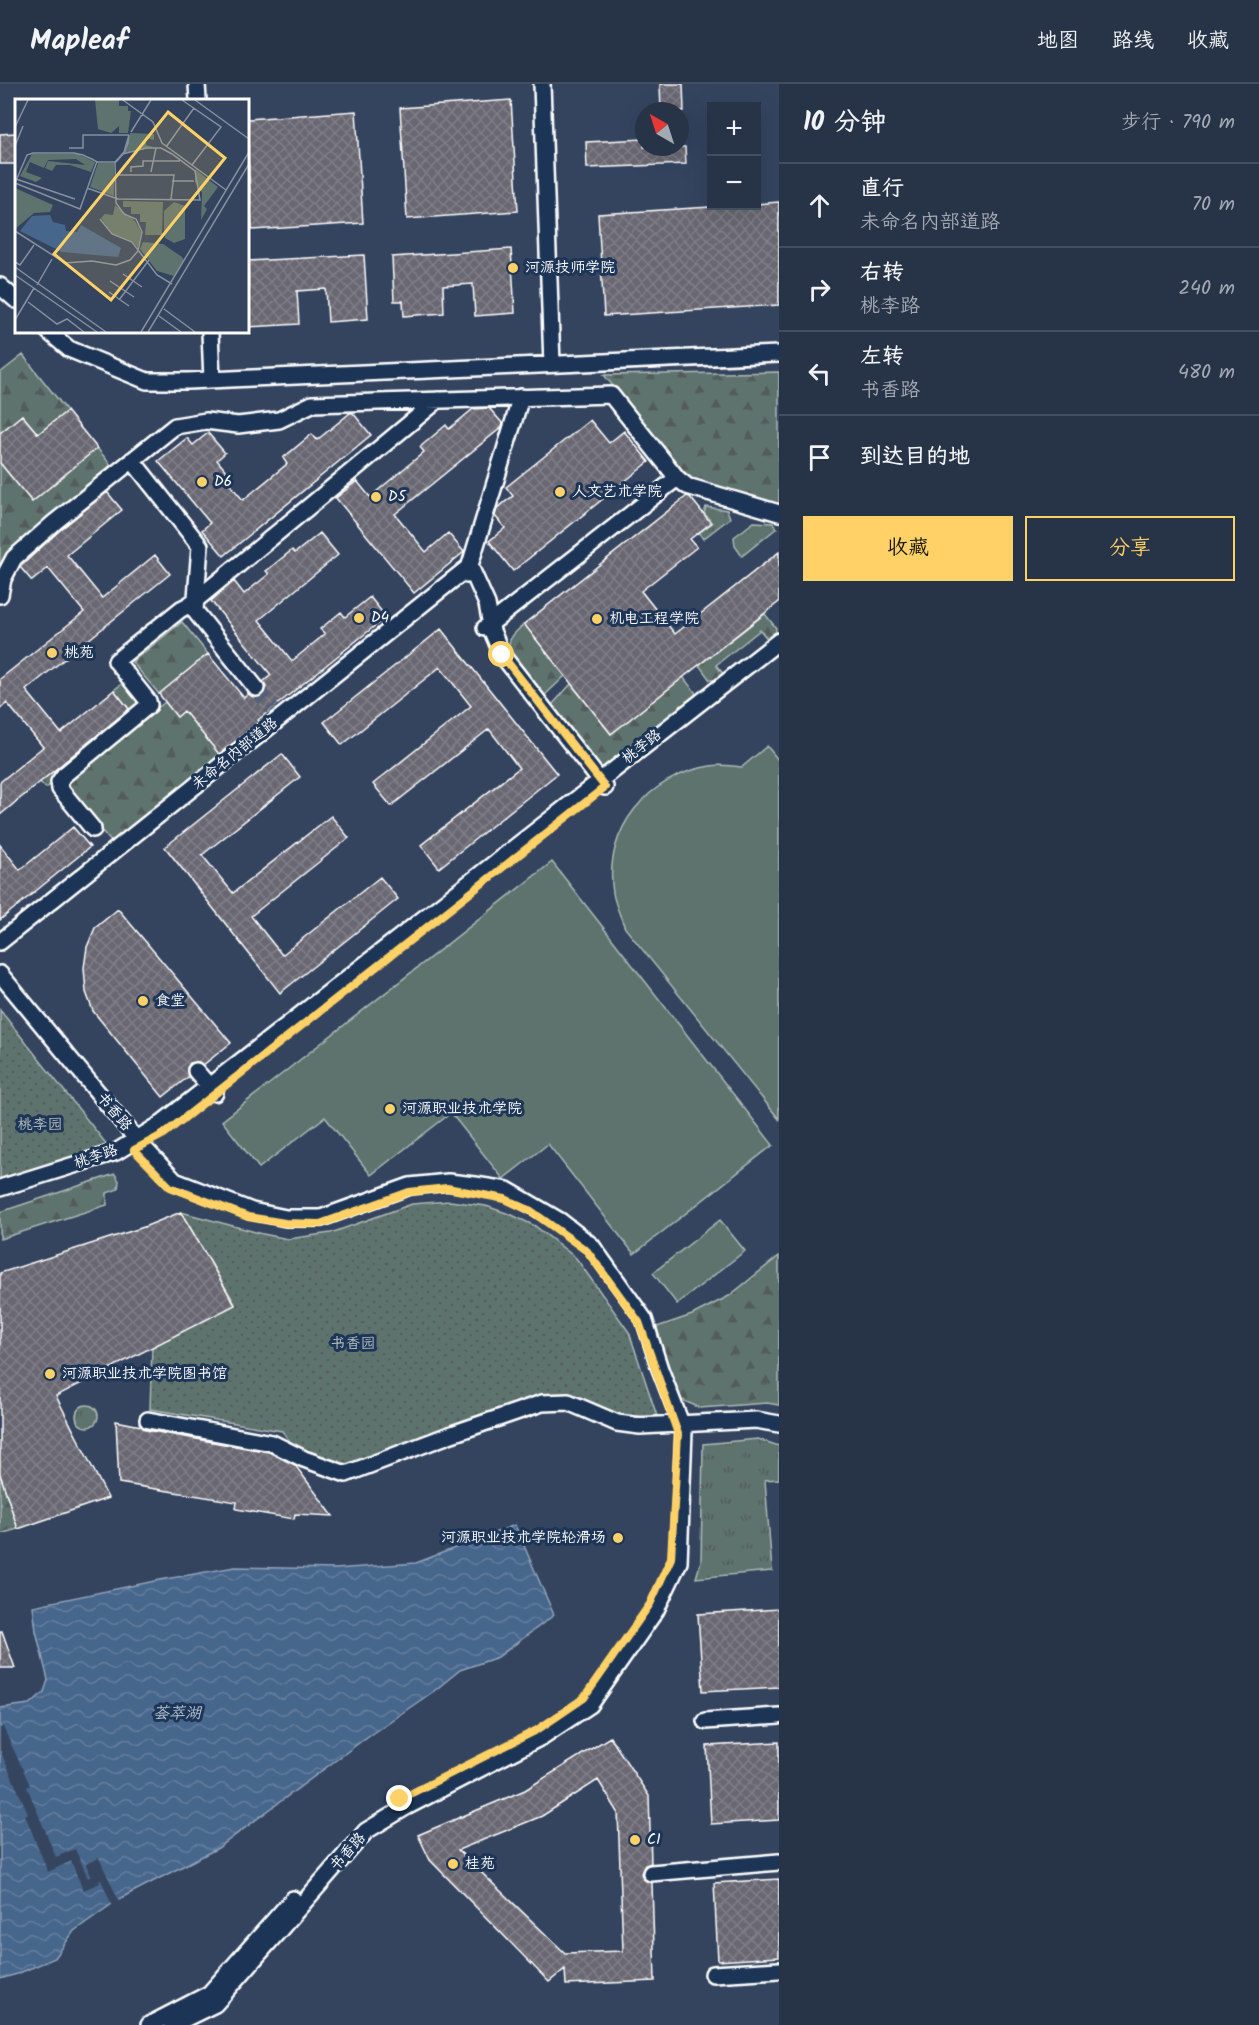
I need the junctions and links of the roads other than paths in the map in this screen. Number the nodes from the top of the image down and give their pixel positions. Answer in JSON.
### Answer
{"nodes":[{"id":1,"x":197,"y":84,"type":"edge"},
{"id":2,"x":542,"y":84,"type":"edge"},
{"id":3,"x":198,"y":99,"type":"edge"},
{"id":4,"x":0,"y":276,"type":"edge"},
{"id":5,"x":0,"y":286,"type":"edge"},
{"id":6,"x":15,"y":288,"type":"edge"},
{"id":7,"x":15,"y":299,"type":"edge"},
{"id":8,"x":50,"y":333,"type":"edge"},
{"id":9,"x":63,"y":333,"type":"edge"},
{"id":10,"x":210,"y":333,"type":"edge"},
{"id":11,"x":779,"y":345,"type":"edge"},
{"id":12,"x":779,"y":354,"type":"edge"},
{"id":13,"x":552,"y":360,"type":"junction"},
{"id":14,"x":212,"y":375,"type":"junction"},
{"id":15,"x":520,"y":397,"type":"junction"},
{"id":16,"x":432,"y":400,"type":"junction"},
{"id":17,"x":128,"y":464,"type":"junction"},
{"id":18,"x":676,"y":478,"type":"junction"},
{"id":19,"x":779,"y":513,"type":"edge"},
{"id":20,"x":469,"y":571,"type":"junction"},
{"id":21,"x":0,"y":595,"type":"edge"},
{"id":22,"x":190,"y":599,"type":"junction"},
{"id":23,"x":488,"y":626,"type":"junction"},
{"id":24,"x":779,"y":641,"type":"edge"},
{"id":25,"x":779,"y":650,"type":"edge"},
{"id":26,"x":253,"y":691,"type":"tunnel mouth"},
{"id":27,"x":275,"y":719,"type":"junction"},
{"id":28,"x":600,"y":786,"type":"junction"},
{"id":29,"x":93,"y":829,"type":"dead end"},
{"id":30,"x":0,"y":942,"type":"edge"},
{"id":31,"x":0,"y":949,"type":"edge"},
{"id":32,"x":0,"y":974,"type":"edge"},
{"id":33,"x":0,"y":990,"type":"edge"},
{"id":34,"x":196,"y":1071,"type":"dead end"},
{"id":35,"x":212,"y":1090,"type":"junction"},
{"id":36,"x":135,"y":1145,"type":"junction"},
{"id":37,"x":0,"y":1188,"type":"edge"},
{"id":38,"x":0,"y":1197,"type":"edge"},
{"id":39,"x":779,"y":1416,"type":"edge"},
{"id":40,"x":148,"y":1420,"type":"dead end"},
{"id":41,"x":675,"y":1422,"type":"junction"},
{"id":42,"x":779,"y":1424,"type":"edge"},
{"id":43,"x":779,"y":1716,"type":"edge"},
{"id":44,"x":705,"y":1721,"type":"dead end"},
{"id":45,"x":779,"y":1862,"type":"edge"},
{"id":46,"x":651,"y":1873,"type":"dead end"},
{"id":47,"x":779,"y":1970,"type":"edge"},
{"id":48,"x":713,"y":1974,"type":"dead end"},
{"id":49,"x":149,"y":2025,"type":"edge"},
{"id":50,"x":172,"y":2025,"type":"edge"}],
"edges":[{"from":1,"to":3,"type":"street"},
{"from":2,"to":13,"type":"street"},
{"from":4,"to":6,"type":"street"},
{"from":5,"to":7,"type":"street"},
{"from":8,"to":14,"type":"street"},
{"from":9,"to":14,"type":"street"},
{"from":10,"to":14,"type":"street"},
{"from":11,"to":13,"type":"street"},
{"from":12,"to":13,"type":"street"},
{"from":13,"to":14,"type":"street"},
{"from":15,"to":16,"type":"street"},
{"from":15,"to":18,"type":"street"},
{"from":15,"to":20,"type":"street"},
{"from":16,"to":17,"type":"street"},
{"from":16,"to":22,"type":"street"},
{"from":17,"to":21,"type":"street"},
{"from":17,"to":22,"type":"street"},
{"from":18,"to":19,"type":"street"},
{"from":18,"to":23,"type":"street"},
{"from":20,"to":23,"type":"street"},
{"from":20,"to":27,"type":"street","name":"未命名内部道路"},
{"from":22,"to":26,"type":"street"},
{"from":22,"to":29,"type":"street"},
{"from":23,"to":28,"type":"street"},
{"from":24,"to":28,"type":"street","name":"桃李路"},
{"from":25,"to":28,"type":"street","name":"桃李路"},
{"from":27,"to":30,"type":"street","name":"未命名内部道路"},
{"from":27,"to":31,"type":"street","name":"未命名内部道路"},
{"from":28,"to":35,"type":"street","name":"桃李路"},
{"from":32,"to":36,"type":"street","name":"书香路"},
{"from":33,"to":36,"type":"street","name":"书香路"},
{"from":34,"to":35,"type":"street"},
{"from":35,"to":36,"type":"street","name":"桃李路"},
{"from":36,"to":37,"type":"street","name":"桃李路"},
{"from":36,"to":38,"type":"street","name":"桃李路"},
{"from":36,"to":41,"type":"street","name":"书香路"},
{"from":39,"to":41,"type":"street"},
{"from":40,"to":41,"type":"street"},
{"from":41,"to":42,"type":"street"},
{"from":41,"to":49,"type":"street","name":"书香路"},
{"from":41,"to":50,"type":"street","name":"书香路"},
{"from":43,"to":44,"type":"street"},
{"from":45,"to":46,"type":"street"},
{"from":47,"to":48,"type":"street"}]}
